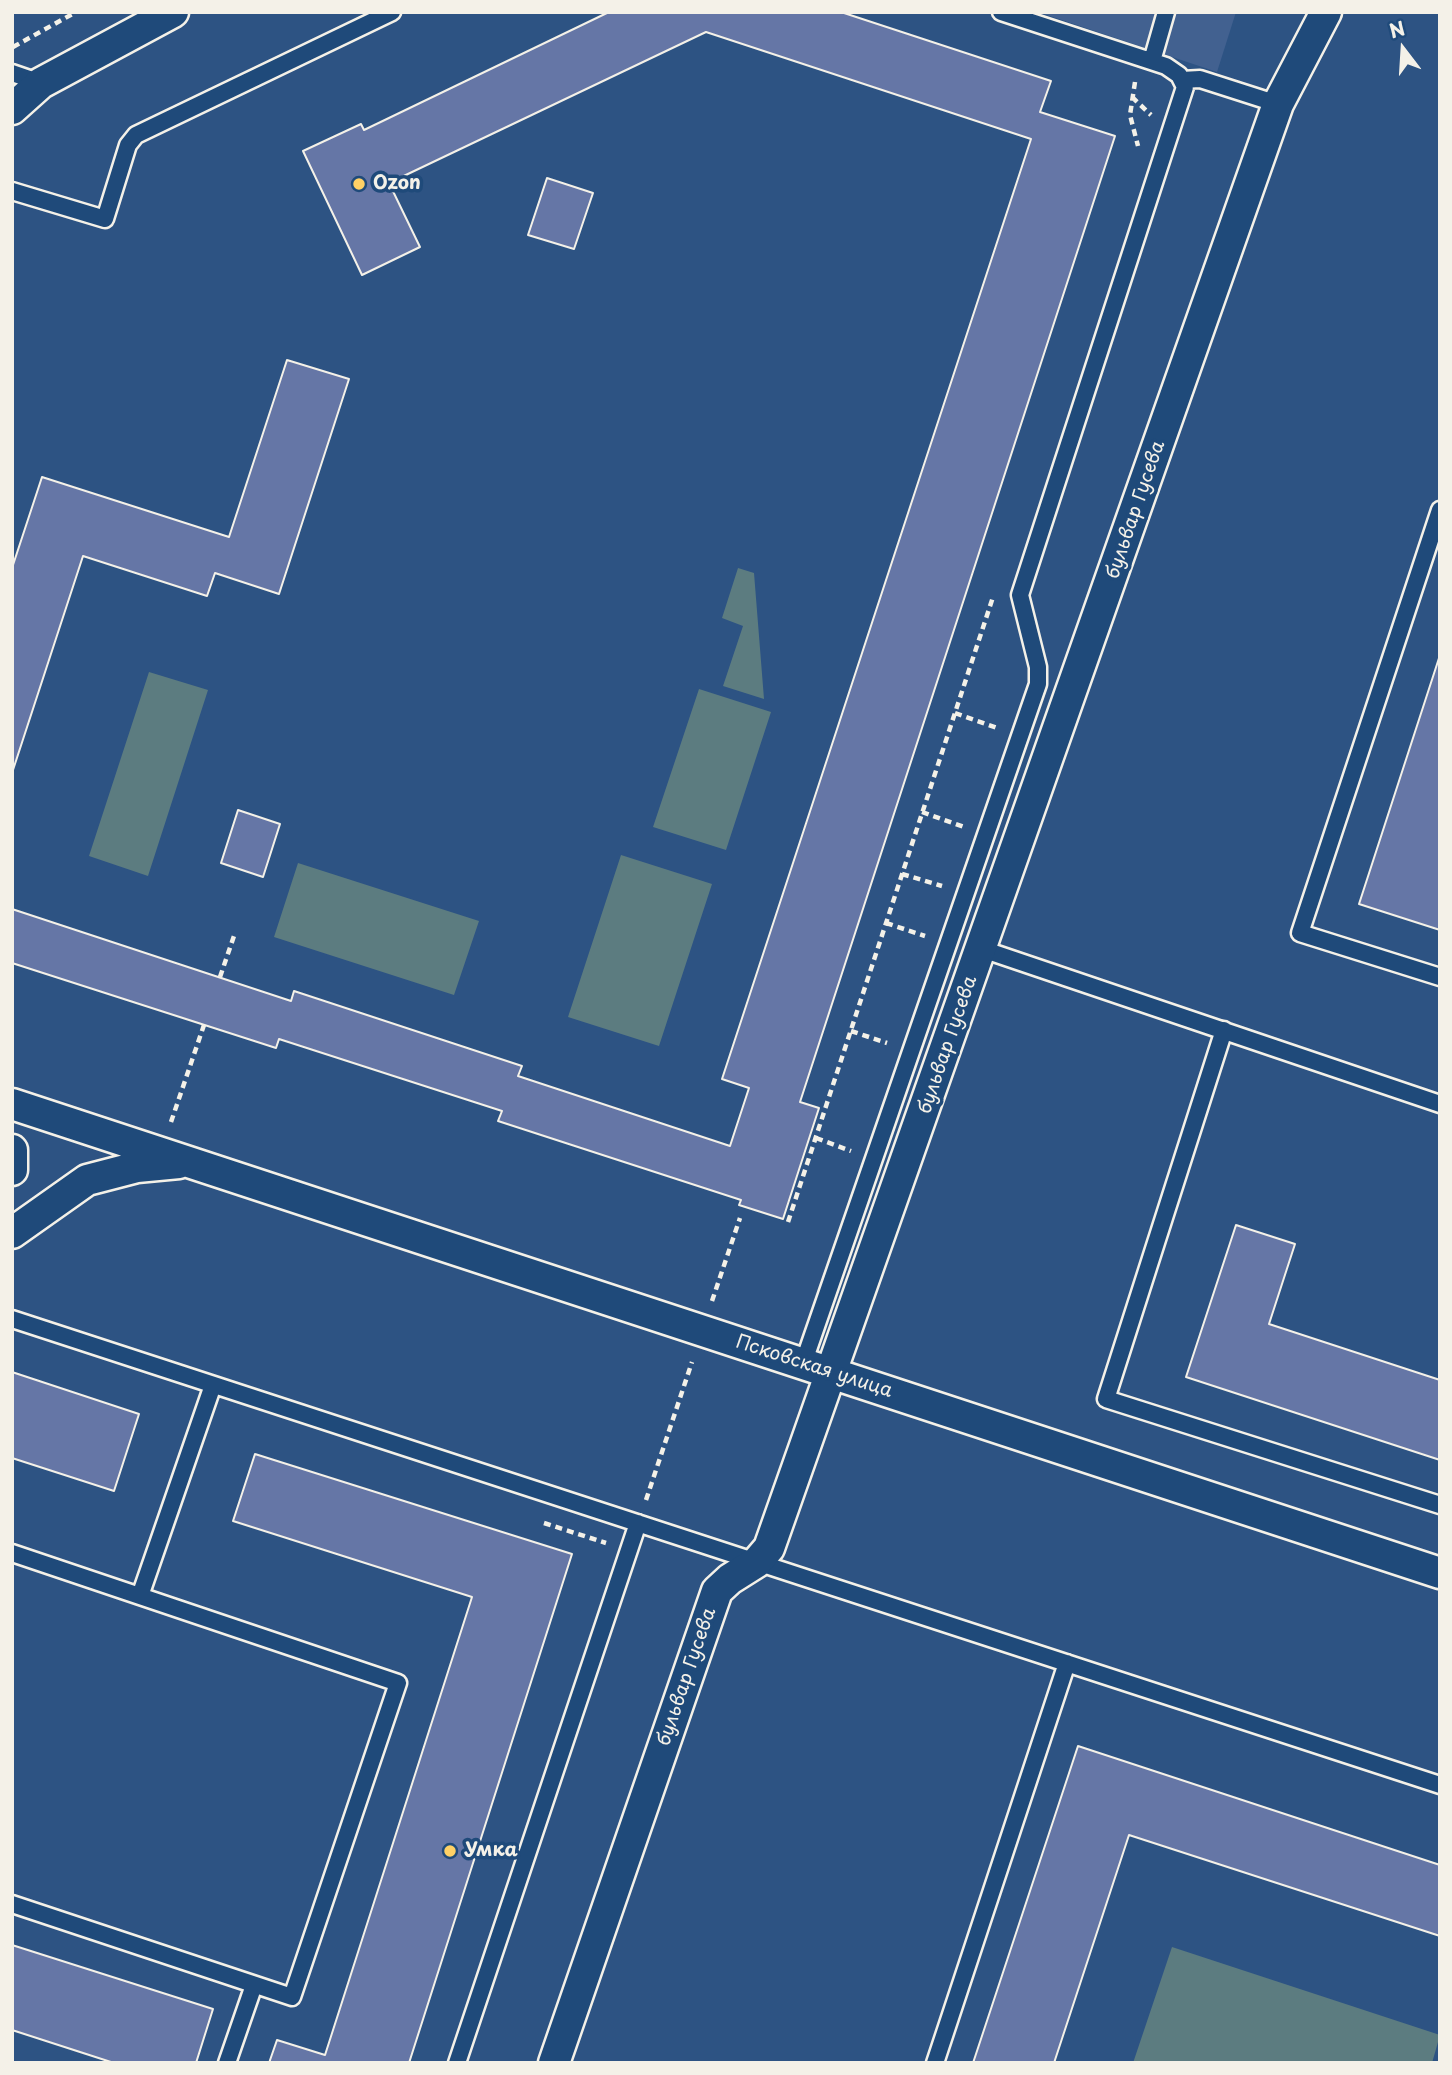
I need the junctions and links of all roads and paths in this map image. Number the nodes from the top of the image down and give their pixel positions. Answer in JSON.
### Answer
{"nodes":[{"id":1,"x":76,"y":12,"type":"edge"},
{"id":2,"x":173,"y":12,"type":"edge"},
{"id":3,"x":392,"y":12,"type":"edge"},
{"id":4,"x":1001,"y":12,"type":"edge"},
{"id":5,"x":1166,"y":12,"type":"edge"},
{"id":6,"x":1326,"y":12,"type":"edge"},
{"id":7,"x":12,"y":48,"type":"edge"},
{"id":8,"x":1146,"y":60,"type":"junction"},
{"id":9,"x":12,"y":73,"type":"edge"},
{"id":10,"x":1182,"y":80,"type":"junction"},
{"id":11,"x":41,"y":83,"type":"junction"},
{"id":12,"x":1278,"y":104,"type":"junction"},
{"id":13,"x":12,"y":109,"type":"edge"},
{"id":14,"x":1137,"y":159,"type":"dead end"},
{"id":15,"x":12,"y":191,"type":"edge"},
{"id":16,"x":1440,"y":510,"type":"edge"},
{"id":17,"x":996,"y":588,"type":"dead end"},
{"id":18,"x":955,"y":713,"type":"junction"},
{"id":19,"x":1019,"y":736,"type":"junction"},
{"id":20,"x":922,"y":812,"type":"junction"},
{"id":21,"x":986,"y":834,"type":"junction"},
{"id":22,"x":902,"y":874,"type":"junction"},
{"id":23,"x":965,"y":894,"type":"junction"},
{"id":24,"x":886,"y":923,"type":"junction"},
{"id":25,"x":234,"y":933,"type":"dead end"},
{"id":26,"x":948,"y":943,"type":"junction"},
{"id":27,"x":982,"y":949,"type":"junction"},
{"id":28,"x":1440,"y":977,"type":"edge"},
{"id":29,"x":219,"y":978,"type":"dead end"},
{"id":30,"x":204,"y":1025,"type":"dead end"},
{"id":31,"x":1224,"y":1030,"type":"junction"},
{"id":32,"x":851,"y":1031,"type":"junction"},
{"id":33,"x":911,"y":1051,"type":"junction"},
{"id":34,"x":12,"y":1104,"type":"edge"},
{"id":35,"x":1440,"y":1104,"type":"edge"},
{"id":36,"x":816,"y":1138,"type":"junction"},
{"id":37,"x":12,"y":1150,"type":"edge"},
{"id":38,"x":161,"y":1152,"type":"junction"},
{"id":39,"x":873,"y":1160,"type":"junction"},
{"id":40,"x":189,"y":1162,"type":"junction"},
{"id":41,"x":12,"y":1170,"type":"edge"},
{"id":42,"x":740,"y":1219,"type":"dead end"},
{"id":43,"x":788,"y":1222,"type":"dead end"},
{"id":44,"x":12,"y":1233,"type":"edge"},
{"id":45,"x":12,"y":1319,"type":"edge"},
{"id":46,"x":702,"y":1331,"type":"junction"},
{"id":47,"x":803,"y":1364,"type":"junction"},
{"id":48,"x":833,"y":1373,"type":"junction"},
{"id":49,"x":213,"y":1385,"type":"junction"},
{"id":50,"x":1440,"y":1506,"type":"edge"},
{"id":51,"x":638,"y":1523,"type":"junction"},
{"id":52,"x":12,"y":1553,"type":"edge"},
{"id":53,"x":757,"y":1562,"type":"junction"},
{"id":54,"x":1440,"y":1573,"type":"edge"},
{"id":55,"x":140,"y":1596,"type":"junction"},
{"id":56,"x":1067,"y":1663,"type":"junction"},
{"id":57,"x":1440,"y":1786,"type":"edge"},
{"id":58,"x":12,"y":1903,"type":"edge"},
{"id":59,"x":254,"y":1985,"type":"junction"},
{"id":60,"x":228,"y":2063,"type":"edge"},
{"id":61,"x":457,"y":2063,"type":"edge"},
{"id":62,"x":554,"y":2063,"type":"edge"},
{"id":63,"x":935,"y":2063,"type":"edge"}],
"edges":[{"from":1,"to":7,"type":"path"},
{"from":2,"to":11,"type":"street"},
{"from":3,"to":15,"type":"lane"},
{"from":4,"to":8,"type":"lane"},
{"from":5,"to":8,"type":"lane"},
{"from":6,"to":12,"type":"street","name":"бульвар Гусева"},
{"from":8,"to":10,"type":"lane"},
{"from":8,"to":14,"type":"path"},
{"from":9,"to":11,"type":"lane"},
{"from":10,"to":12,"type":"lane"},
{"from":10,"to":19,"type":"lane"},
{"from":11,"to":13,"type":"street"},
{"from":12,"to":27,"type":"street","name":"бульвар Гусева"},
{"from":16,"to":28,"type":"lane"},
{"from":17,"to":18,"type":"path"},
{"from":18,"to":19,"type":"path"},
{"from":18,"to":20,"type":"path"},
{"from":19,"to":21,"type":"lane"},
{"from":20,"to":21,"type":"path"},
{"from":20,"to":22,"type":"path"},
{"from":21,"to":23,"type":"lane"},
{"from":22,"to":23,"type":"path"},
{"from":22,"to":24,"type":"path"},
{"from":23,"to":26,"type":"lane"},
{"from":24,"to":26,"type":"path"},
{"from":24,"to":32,"type":"path"},
{"from":25,"to":29,"type":"path"},
{"from":26,"to":33,"type":"lane"},
{"from":27,"to":31,"type":"lane"},
{"from":27,"to":48,"type":"street","name":"бульвар Гусева"},
{"from":30,"to":38,"type":"path"},
{"from":31,"to":35,"type":"lane"},
{"from":31,"to":50,"type":"lane"},
{"from":32,"to":33,"type":"path"},
{"from":32,"to":36,"type":"path"},
{"from":33,"to":39,"type":"lane"},
{"from":34,"to":38,"type":"street","name":"Псковская улица"},
{"from":36,"to":39,"type":"path"},
{"from":36,"to":43,"type":"path"},
{"from":37,"to":41,"type":"street"},
{"from":38,"to":40,"type":"street","name":"Псковская улица"},
{"from":39,"to":47,"type":"lane"},
{"from":40,"to":44,"type":"street","name":"Псковская улица"},
{"from":40,"to":46,"type":"street","name":"Псковская улица"},
{"from":42,"to":46,"type":"path"},
{"from":45,"to":49,"type":"lane"},
{"from":46,"to":47,"type":"street","name":"Псковская улица"},
{"from":46,"to":51,"type":"path"},
{"from":47,"to":48,"type":"street","name":"Псковская улица"},
{"from":48,"to":53,"type":"street","name":"бульвар Гусева"},
{"from":48,"to":54,"type":"street","name":"Псковская улица"},
{"from":49,"to":51,"type":"lane"},
{"from":49,"to":55,"type":"lane"},
{"from":51,"to":53,"type":"lane"},
{"from":51,"to":61,"type":"lane"},
{"from":52,"to":55,"type":"lane"},
{"from":53,"to":56,"type":"lane"},
{"from":53,"to":62,"type":"street","name":"бульвар Гусева"},
{"from":55,"to":59,"type":"lane"},
{"from":56,"to":57,"type":"lane"},
{"from":56,"to":63,"type":"lane"},
{"from":58,"to":59,"type":"lane"},
{"from":59,"to":60,"type":"lane"}]}
